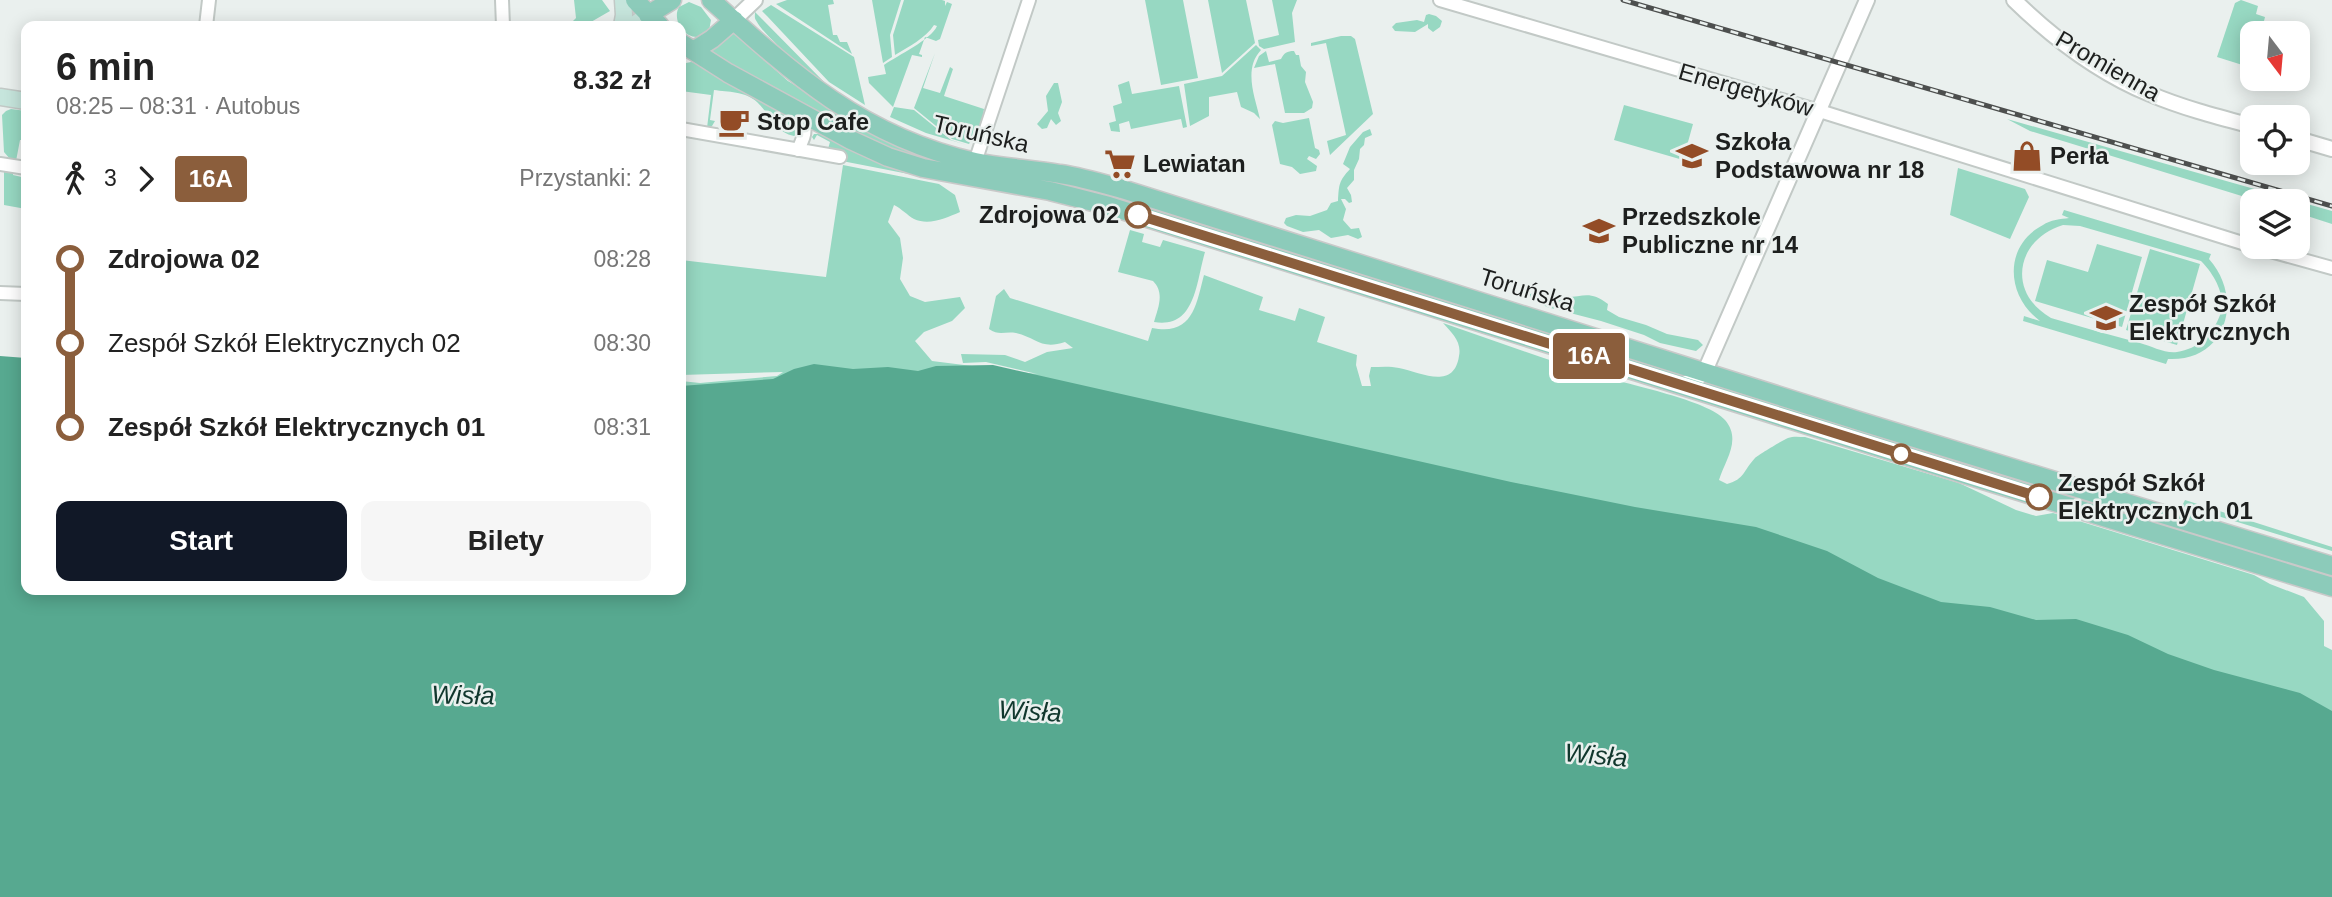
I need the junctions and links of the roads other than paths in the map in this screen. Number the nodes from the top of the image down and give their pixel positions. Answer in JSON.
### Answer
{"nodes":[{"id":1,"x":209,"y":0,"type":"edge"},
{"id":2,"x":502,"y":0,"type":"edge"},
{"id":3,"x":622,"y":0,"type":"edge"},
{"id":4,"x":635,"y":0,"type":"edge"},
{"id":5,"x":672,"y":0,"type":"edge"},
{"id":6,"x":711,"y":0,"type":"edge"},
{"id":7,"x":755,"y":0,"type":"edge"},
{"id":8,"x":1029,"y":0,"type":"edge"},
{"id":9,"x":1440,"y":0,"type":"edge"},
{"id":10,"x":1867,"y":0,"type":"edge"},
{"id":11,"x":2014,"y":0,"type":"edge"},
{"id":12,"x":734,"y":20,"type":"junction"},
{"id":13,"x":207,"y":21,"type":"edge"},
{"id":14,"x":503,"y":21,"type":"edge"},
{"id":15,"x":623,"y":21,"type":"edge"},
{"id":16,"x":654,"y":21,"type":"edge"},
{"id":17,"x":686,"y":50,"type":"edge"},
{"id":18,"x":686,"y":51,"type":"edge"},
{"id":19,"x":0,"y":96,"type":"edge"},
{"id":20,"x":21,"y":100,"type":"edge"},
{"id":21,"x":787,"y":105,"type":"junction"},
{"id":22,"x":1819,"y":111,"type":"junction"},
{"id":23,"x":2240,"y":123,"type":"edge"},
{"id":24,"x":686,"y":130,"type":"edge"},
{"id":25,"x":805,"y":134,"type":"junction"},
{"id":26,"x":850,"y":140,"type":"junction"},
{"id":27,"x":2310,"y":143,"type":"edge"},
{"id":28,"x":2332,"y":149,"type":"edge"},
{"id":29,"x":798,"y":150,"type":"junction"},
{"id":30,"x":841,"y":157,"type":"dead end"},
{"id":31,"x":975,"y":162,"type":"junction"},
{"id":32,"x":0,"y":164,"type":"edge"},
{"id":33,"x":21,"y":167,"type":"edge"},
{"id":34,"x":2240,"y":242,"type":"edge"},
{"id":35,"x":2300,"y":259,"type":"edge"},
{"id":36,"x":2332,"y":268,"type":"edge"},
{"id":37,"x":0,"y":293,"type":"edge"},
{"id":38,"x":21,"y":294,"type":"edge"},
{"id":39,"x":1704,"y":371,"type":"junction"},
{"id":40,"x":1680,"y":385,"type":"junction"},
{"id":41,"x":2045,"y":478,"type":"junction"},
{"id":42,"x":2039,"y":497,"type":"junction"},
{"id":43,"x":2332,"y":566,"type":"edge"},
{"id":44,"x":2332,"y":587,"type":"edge"}],
"edges":[{"from":1,"to":13,"type":"street"},
{"from":2,"to":14,"type":"street"},
{"from":3,"to":15,"type":"main road"},
{"from":4,"to":16,"type":"main road"},
{"from":5,"to":16,"type":"main road"},
{"from":6,"to":12,"type":"main road","name":"Toruńska"},
{"from":7,"to":12,"type":"street"},
{"from":8,"to":31,"type":"street"},
{"from":9,"to":22,"type":"street","name":"Energetyków"},
{"from":10,"to":22,"type":"street"},
{"from":11,"to":23,"type":"street","name":"Promienna"},
{"from":12,"to":17,"type":"main road"},
{"from":12,"to":31,"type":"main road","name":"Toruńska"},
{"from":18,"to":21,"type":"main road","name":"Toruńska"},
{"from":19,"to":20,"type":"main road"},
{"from":21,"to":25,"type":"street","name":"Toruńska"},
{"from":21,"to":26,"type":"main road","name":"Toruńska"},
{"from":22,"to":34,"type":"street","name":"Energetyków"},
{"from":22,"to":39,"type":"street"},
{"from":24,"to":29,"type":"street"},
{"from":25,"to":26,"type":"street"},
{"from":25,"to":29,"type":"street"},
{"from":26,"to":40,"type":"main road","name":"Toruńska"},
{"from":27,"to":28,"type":"street"},
{"from":29,"to":30,"type":"street"},
{"from":31,"to":39,"type":"main road","name":"Toruńska"},
{"from":32,"to":33,"type":"street"},
{"from":35,"to":36,"type":"street","name":"Energetyków"},
{"from":37,"to":38,"type":"street"},
{"from":39,"to":40,"type":"street"},
{"from":39,"to":41,"type":"main road","name":"Toruńska"},
{"from":40,"to":42,"type":"main road","name":"Toruńska"},
{"from":41,"to":42,"type":"main road"},
{"from":41,"to":43,"type":"main road","name":"Toruńska"},
{"from":42,"to":44,"type":"main road","name":"Toruńska"}]}
